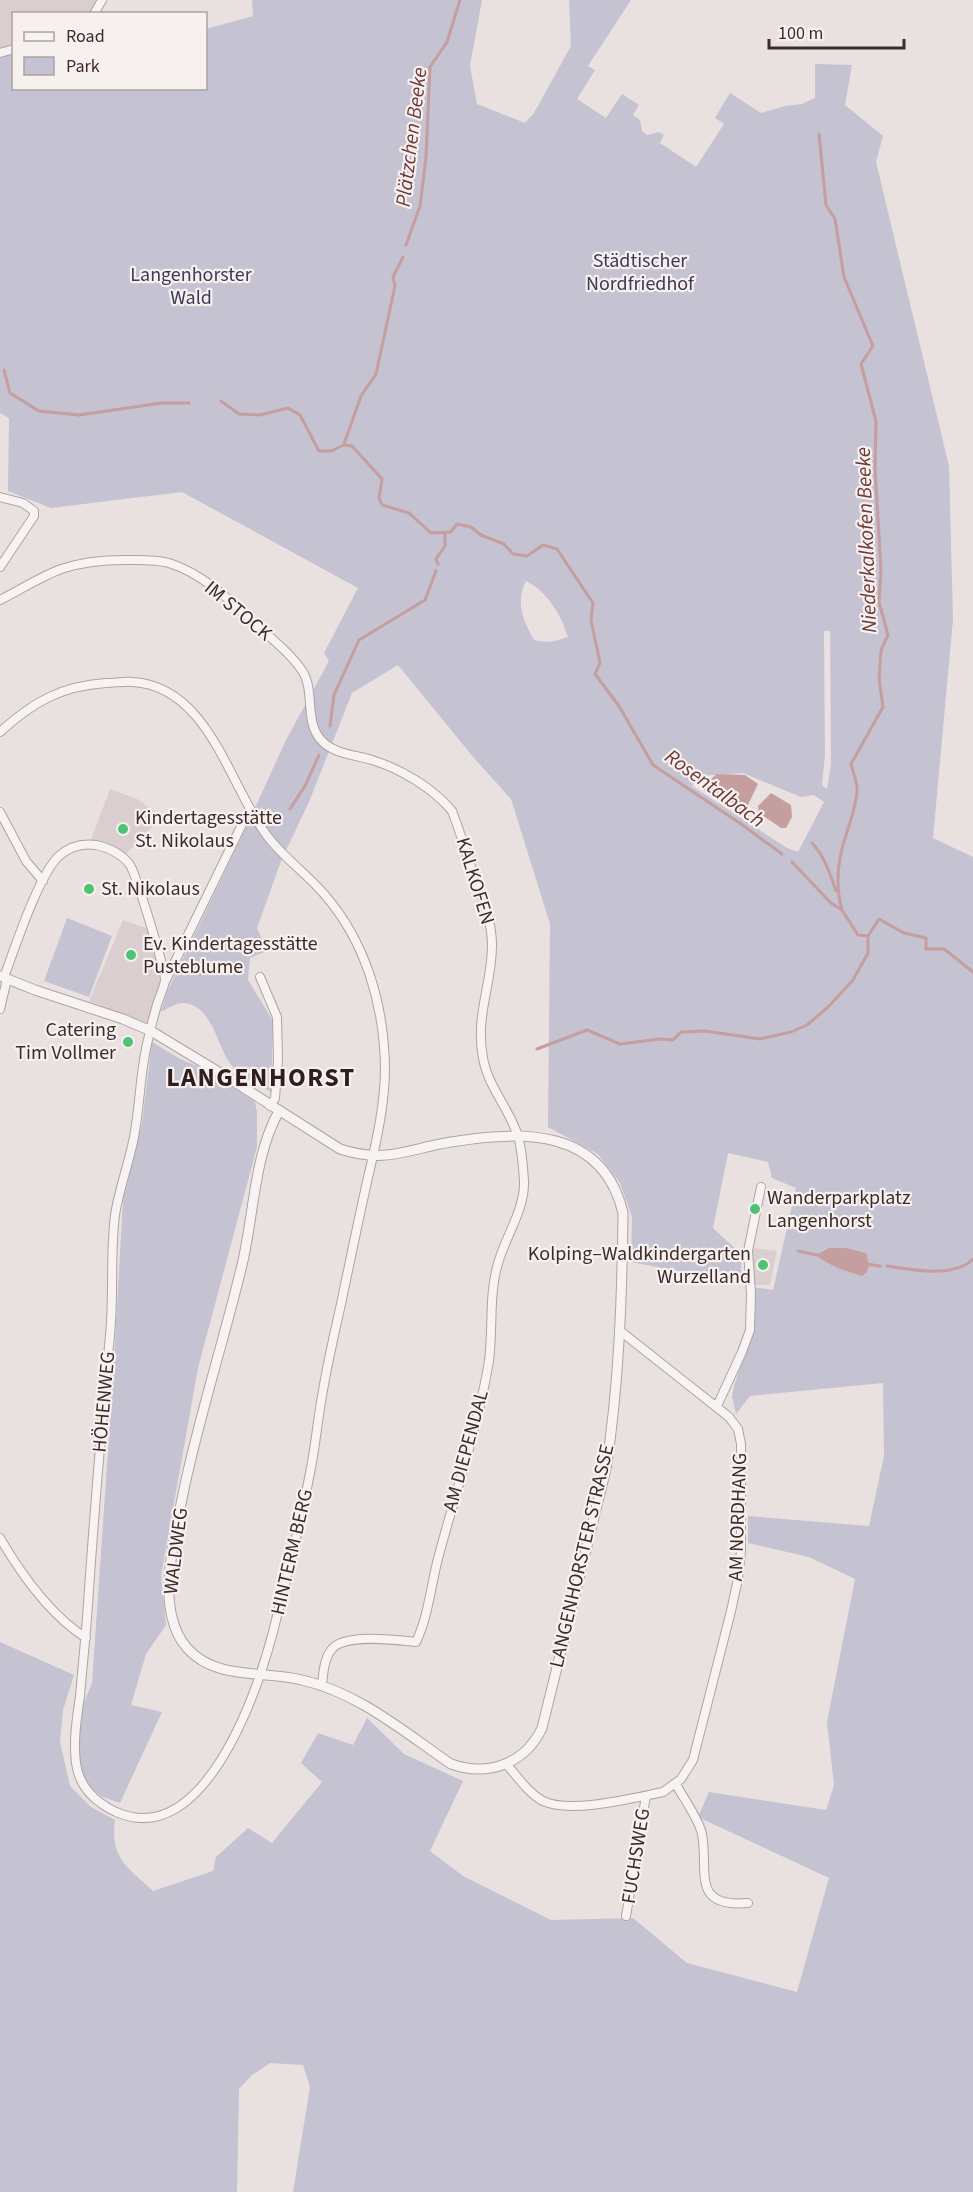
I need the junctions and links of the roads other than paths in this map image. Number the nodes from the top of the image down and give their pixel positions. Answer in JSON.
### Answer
{"nodes":[{"id":1,"x":0,"y":497,"type":"edge"},
{"id":2,"x":0,"y":567,"type":"edge"},
{"id":3,"x":0,"y":600,"type":"edge"},
{"id":4,"x":310,"y":700,"type":"joint"},
{"id":5,"x":0,"y":732,"type":"edge"},
{"id":6,"x":250,"y":808,"type":"junction"},
{"id":7,"x":0,"y":812,"type":"edge"},
{"id":8,"x":43,"y":881,"type":"junction"},
{"id":9,"x":4,"y":977,"type":"edge"},
{"id":10,"x":260,"y":977,"type":"dead end"},
{"id":11,"x":165,"y":982,"type":"junction"},
{"id":12,"x":0,"y":1009,"type":"edge"},
{"id":13,"x":151,"y":1031,"type":"junction"},
{"id":14,"x":275,"y":1108,"type":"junction"},
{"id":15,"x":518,"y":1136,"type":"junction"},
{"id":16,"x":373,"y":1157,"type":"junction"},
{"id":17,"x":761,"y":1187,"type":"dead end"},
{"id":18,"x":619,"y":1330,"type":"junction"},
{"id":19,"x":717,"y":1406,"type":"junction"},
{"id":20,"x":0,"y":1538,"type":"edge"},
{"id":21,"x":86,"y":1638,"type":"junction"},
{"id":22,"x":261,"y":1675,"type":"junction"},
{"id":23,"x":322,"y":1686,"type":"junction"},
{"id":24,"x":507,"y":1765,"type":"junction"},
{"id":25,"x":79,"y":1776,"type":"joint"},
{"id":26,"x":676,"y":1784,"type":"junction"},
{"id":27,"x":646,"y":1796,"type":"junction"},
{"id":28,"x":748,"y":1903,"type":"dead end"},
{"id":29,"x":626,"y":1916,"type":"dead end"}],
"edges":[{"from":1,"to":2,"type":"street"},
{"from":3,"to":4,"type":"street","name":"IM STOCK"},
{"from":4,"to":15,"type":"street","name":"KALKOFEN"},
{"from":5,"to":6,"type":"street","name":"HINTERM BERG"},
{"from":6,"to":11,"type":"street","name":"HÖHENWEG"},
{"from":6,"to":16,"type":"street","name":"HINTERM BERG"},
{"from":7,"to":8,"type":"street"},
{"from":8,"to":9,"type":"street"},
{"from":8,"to":11,"type":"street"},
{"from":9,"to":12,"type":"street"},
{"from":9,"to":13,"type":"street","name":"LANGENHORSTER STRASSE"},
{"from":10,"to":14,"type":"street"},
{"from":11,"to":13,"type":"street","name":"HÖHENWEG"},
{"from":13,"to":14,"type":"street","name":"LANGENHORSTER STRASSE"},
{"from":13,"to":21,"type":"street","name":"HÖHENWEG"},
{"from":14,"to":16,"type":"street","name":"LANGENHORSTER STRASSE"},
{"from":14,"to":22,"type":"street","name":"WALDWEG"},
{"from":15,"to":16,"type":"street","name":"LANGENHORSTER STRASSE"},
{"from":15,"to":18,"type":"street","name":"LANGENHORSTER STRASSE"},
{"from":15,"to":23,"type":"street","name":"AM DIEPENDAL"},
{"from":16,"to":22,"type":"street","name":"HINTERM BERG"},
{"from":17,"to":19,"type":"street"},
{"from":18,"to":19,"type":"street","name":"AM NORDHANG"},
{"from":18,"to":24,"type":"street","name":"LANGENHORSTER STRASSE"},
{"from":19,"to":26,"type":"street","name":"AM NORDHANG"},
{"from":20,"to":21,"type":"street"},
{"from":21,"to":25,"type":"street","name":"HÖHENWEG"},
{"from":22,"to":23,"type":"street","name":"WALDWEG"},
{"from":22,"to":25,"type":"street","name":"HINTERM BERG"},
{"from":23,"to":24,"type":"street","name":"WALDWEG"},
{"from":24,"to":27,"type":"street"},
{"from":26,"to":27,"type":"street"},
{"from":26,"to":28,"type":"street"},
{"from":27,"to":29,"type":"street","name":"FUCHSWEG"}]}
